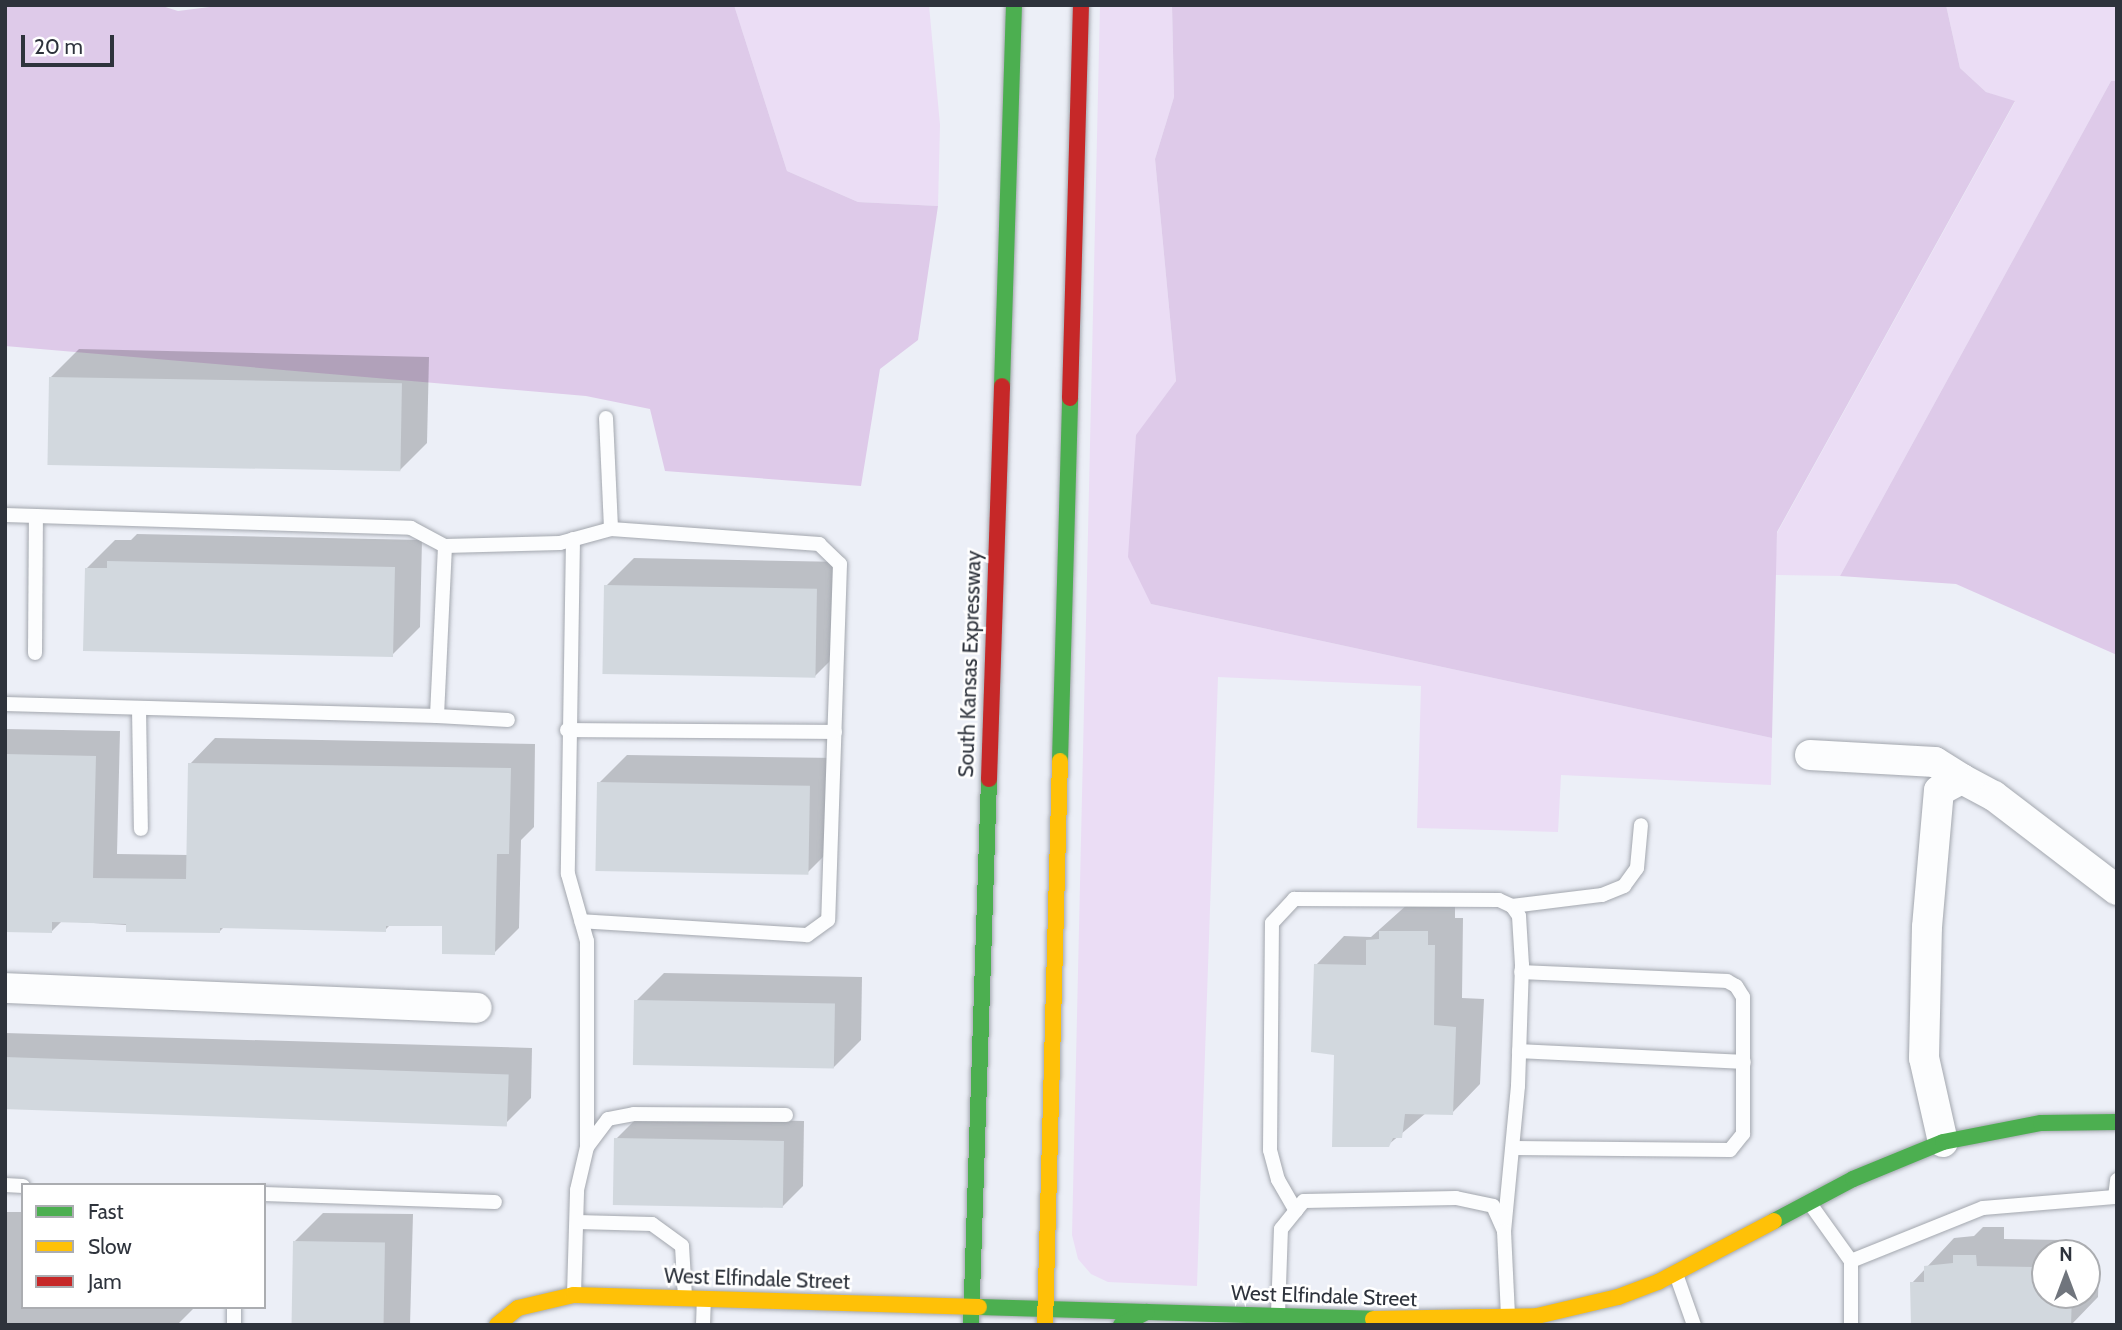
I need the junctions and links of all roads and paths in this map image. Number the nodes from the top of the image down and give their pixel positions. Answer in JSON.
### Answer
{"nodes":[{"id":1,"x":1014,"y":5,"type":"edge"},
{"id":2,"x":1081,"y":5,"type":"edge"},
{"id":3,"x":606,"y":418,"type":"dead end"},
{"id":4,"x":5,"y":515,"type":"edge"},
{"id":5,"x":36,"y":516,"type":"junction"},
{"id":6,"x":611,"y":529,"type":"junction"},
{"id":7,"x":573,"y":539,"type":"junction"},
{"id":8,"x":445,"y":547,"type":"junction"},
{"id":9,"x":35,"y":653,"type":"dead end"},
{"id":10,"x":5,"y":704,"type":"edge"},
{"id":11,"x":139,"y":708,"type":"junction"},
{"id":12,"x":437,"y":716,"type":"junction"},
{"id":13,"x":508,"y":720,"type":"dead end"},
{"id":14,"x":567,"y":730,"type":"junction"},
{"id":15,"x":835,"y":732,"type":"junction"},
{"id":16,"x":1810,"y":755,"type":"dead end"},
{"id":17,"x":1962,"y":779,"type":"junction"},
{"id":18,"x":1641,"y":825,"type":"dead end"},
{"id":19,"x":141,"y":830,"type":"dead end"},
{"id":20,"x":2117,"y":890,"type":"edge"},
{"id":21,"x":1512,"y":906,"type":"junction"},
{"id":22,"x":581,"y":921,"type":"junction"},
{"id":23,"x":1521,"y":971,"type":"junction"},
{"id":24,"x":5,"y":988,"type":"edge"},
{"id":25,"x":478,"y":1008,"type":"dead end"},
{"id":26,"x":1519,"y":1051,"type":"junction"},
{"id":27,"x":1744,"y":1062,"type":"junction"},
{"id":28,"x":786,"y":1115,"type":"dead end"},
{"id":29,"x":2117,"y":1122,"type":"edge"},
{"id":30,"x":1943,"y":1142,"type":"junction"},
{"id":31,"x":587,"y":1147,"type":"junction"},
{"id":32,"x":1513,"y":1148,"type":"junction"},
{"id":33,"x":2117,"y":1180,"type":"edge"},
{"id":34,"x":266,"y":1194,"type":"edge"},
{"id":35,"x":2116,"y":1198,"type":"edge"},
{"id":36,"x":1808,"y":1201,"type":"junction"},
{"id":37,"x":495,"y":1202,"type":"dead end"},
{"id":38,"x":1296,"y":1211,"type":"junction"},
{"id":39,"x":577,"y":1222,"type":"junction"},
{"id":40,"x":1504,"y":1231,"type":"junction"},
{"id":41,"x":1851,"y":1261,"type":"junction"},
{"id":42,"x":1676,"y":1274,"type":"junction"},
{"id":43,"x":574,"y":1295,"type":"junction"},
{"id":44,"x":685,"y":1298,"type":"junction"},
{"id":45,"x":704,"y":1299,"type":"junction"},
{"id":46,"x":972,"y":1306,"type":"junction"},
{"id":47,"x":1147,"y":1312,"type":"junction"},
{"id":48,"x":1278,"y":1315,"type":"junction"},
{"id":49,"x":1046,"y":1317,"type":"edge"},
{"id":50,"x":1303,"y":1321,"type":"edge"},
{"id":51,"x":1324,"y":1321,"type":"edge"},
{"id":52,"x":1509,"y":1321,"type":"edge"},
{"id":53,"x":497,"y":1325,"type":"edge"},
{"id":54,"x":703,"y":1325,"type":"edge"},
{"id":55,"x":971,"y":1325,"type":"edge"},
{"id":56,"x":1121,"y":1325,"type":"edge"},
{"id":57,"x":1694,"y":1325,"type":"edge"},
{"id":58,"x":1851,"y":1325,"type":"edge"}],
"edges":[{"from":1,"to":46,"type":"main road","name":"South Kansas Expressway"},
{"from":2,"to":49,"type":"main road"},
{"from":3,"to":6,"type":"lane"},
{"from":4,"to":5,"type":"lane"},
{"from":5,"to":8,"type":"lane"},
{"from":5,"to":9,"type":"lane"},
{"from":6,"to":7,"type":"lane"},
{"from":6,"to":15,"type":"lane"},
{"from":7,"to":8,"type":"lane"},
{"from":7,"to":14,"type":"lane"},
{"from":8,"to":12,"type":"lane"},
{"from":10,"to":11,"type":"lane"},
{"from":11,"to":12,"type":"lane"},
{"from":11,"to":19,"type":"lane"},
{"from":12,"to":13,"type":"lane"},
{"from":14,"to":15,"type":"lane"},
{"from":14,"to":22,"type":"lane"},
{"from":15,"to":22,"type":"lane"},
{"from":16,"to":17,"type":"street"},
{"from":17,"to":20,"type":"street"},
{"from":17,"to":30,"type":"street"},
{"from":18,"to":21,"type":"lane"},
{"from":21,"to":23,"type":"lane"},
{"from":21,"to":38,"type":"lane"},
{"from":22,"to":31,"type":"lane"},
{"from":23,"to":26,"type":"lane"},
{"from":23,"to":27,"type":"lane"},
{"from":24,"to":25,"type":"street"},
{"from":26,"to":27,"type":"lane"},
{"from":26,"to":32,"type":"lane"},
{"from":27,"to":32,"type":"lane"},
{"from":28,"to":31,"type":"lane"},
{"from":29,"to":30,"type":"main road","name":"West Elfindale Street"},
{"from":30,"to":36,"type":"main road","name":"West Elfindale Street"},
{"from":31,"to":39,"type":"lane"},
{"from":32,"to":40,"type":"lane"},
{"from":33,"to":35,"type":"lane"},
{"from":34,"to":37,"type":"lane"},
{"from":35,"to":41,"type":"lane"},
{"from":36,"to":41,"type":"lane"},
{"from":36,"to":42,"type":"main road","name":"West Elfindale Street"},
{"from":38,"to":40,"type":"lane"},
{"from":38,"to":48,"type":"lane"},
{"from":39,"to":43,"type":"lane"},
{"from":39,"to":44,"type":"lane"},
{"from":40,"to":52,"type":"lane"},
{"from":41,"to":58,"type":"lane"},
{"from":42,"to":52,"type":"main road","name":"West Elfindale Street"},
{"from":42,"to":57,"type":"lane"},
{"from":43,"to":44,"type":"main road","name":"West Elfindale Street"},
{"from":43,"to":53,"type":"main road","name":"West Elfindale Street"},
{"from":44,"to":45,"type":"main road","name":"West Elfindale Street"},
{"from":45,"to":46,"type":"main road","name":"West Elfindale Street"},
{"from":45,"to":54,"type":"lane"},
{"from":46,"to":49,"type":"main road","name":"West Elfindale Street"},
{"from":46,"to":55,"type":"main road","name":"South Kansas Expressway"},
{"from":47,"to":48,"type":"main road","name":"West Elfindale Street"},
{"from":47,"to":49,"type":"main road","name":"West Elfindale Street"},
{"from":47,"to":56,"type":"main road"},
{"from":48,"to":50,"type":"main road","name":"West Elfindale Street"},
{"from":50,"to":51,"type":"main road","name":"West Elfindale Street"},
{"from":51,"to":52,"type":"main road","name":"West Elfindale Street"}]}
